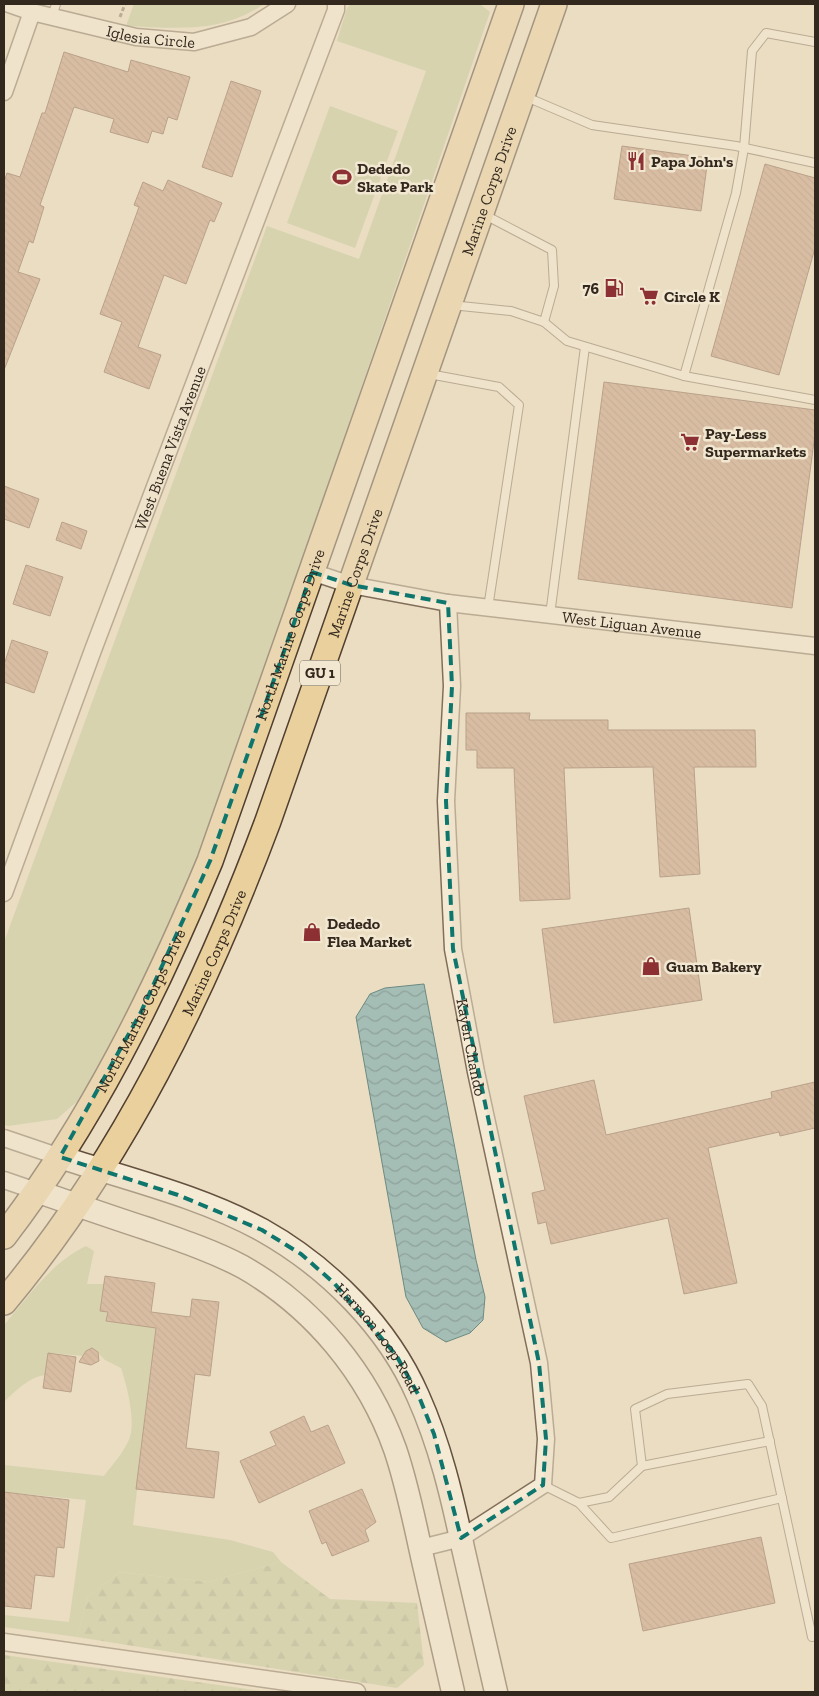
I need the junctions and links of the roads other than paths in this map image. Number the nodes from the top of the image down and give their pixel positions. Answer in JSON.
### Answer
{"nodes":[{"id":1,"x":9,"y":4,"type":"edge"},
{"id":2,"x":287,"y":4,"type":"edge"},
{"id":3,"x":336,"y":4,"type":"edge"},
{"id":4,"x":511,"y":4,"type":"edge"},
{"id":5,"x":554,"y":4,"type":"edge"},
{"id":6,"x":54,"y":10,"type":"edge"},
{"id":7,"x":32,"y":12,"type":"junction"},
{"id":8,"x":815,"y":42,"type":"edge"},
{"id":9,"x":4,"y":92,"type":"edge"},
{"id":10,"x":522,"y":95,"type":"junction"},
{"id":11,"x":744,"y":148,"type":"junction"},
{"id":12,"x":815,"y":163,"type":"edge"},
{"id":13,"x":481,"y":213,"type":"junction"},
{"id":14,"x":448,"y":305,"type":"junction"},
{"id":15,"x":544,"y":322,"type":"junction"},
{"id":16,"x":585,"y":347,"type":"junction"},
{"id":17,"x":425,"y":373,"type":"junction"},
{"id":18,"x":684,"y":376,"type":"junction"},
{"id":19,"x":815,"y":400,"type":"edge"},
{"id":20,"x":312,"y":572,"type":"junction"},
{"id":21,"x":351,"y":585,"type":"junction"},
{"id":22,"x":448,"y":603,"type":"junction"},
{"id":23,"x":488,"y":608,"type":"junction"},
{"id":24,"x":550,"y":615,"type":"junction"},
{"id":25,"x":815,"y":646,"type":"edge"},
{"id":26,"x":5,"y":885,"type":"edge"},
{"id":27,"x":4,"y":1138,"type":"edge"},
{"id":28,"x":60,"y":1156,"type":"junction"},
{"id":29,"x":100,"y":1170,"type":"junction"},
{"id":30,"x":4,"y":1180,"type":"edge"},
{"id":31,"x":36,"y":1191,"type":"junction"},
{"id":32,"x":76,"y":1205,"type":"junction"},
{"id":33,"x":4,"y":1236,"type":"edge"},
{"id":34,"x":4,"y":1302,"type":"edge"},
{"id":35,"x":770,"y":1441,"type":"junction"},
{"id":36,"x":642,"y":1466,"type":"junction"},
{"id":37,"x":543,"y":1485,"type":"junction"},
{"id":38,"x":782,"y":1498,"type":"junction"},
{"id":39,"x":579,"y":1503,"type":"junction"},
{"id":40,"x":461,"y":1538,"type":"junction"},
{"id":41,"x":420,"y":1548,"type":"junction"},
{"id":42,"x":812,"y":1637,"type":"dead end"},
{"id":43,"x":4,"y":1642,"type":"edge"},
{"id":44,"x":357,"y":1692,"type":"edge"},
{"id":45,"x":453,"y":1692,"type":"edge"},
{"id":46,"x":496,"y":1692,"type":"edge"}],
"edges":[{"from":1,"to":7,"type":"street","name":"Iglesia Circle"},
{"from":2,"to":6,"type":"street","name":"Iglesia Circle"},
{"from":3,"to":26,"type":"street","name":"West Buena Vista Avenue"},
{"from":4,"to":20,"type":"main road","name":"North Marine Corps Drive","number":"GU 1"},
{"from":5,"to":10,"type":"main road","name":"Marine Corps Drive","number":"GU 1"},
{"from":6,"to":7,"type":"street","name":"Iglesia Circle"},
{"from":7,"to":9,"type":"street"},
{"from":8,"to":11,"type":"lane"},
{"from":10,"to":11,"type":"lane"},
{"from":10,"to":13,"type":"main road","name":"Marine Corps Drive","number":"GU 1"},
{"from":11,"to":12,"type":"lane"},
{"from":11,"to":18,"type":"lane"},
{"from":13,"to":14,"type":"main road","name":"Marine Corps Drive","number":"GU 1"},
{"from":13,"to":15,"type":"lane"},
{"from":14,"to":15,"type":"lane"},
{"from":14,"to":17,"type":"main road","name":"Marine Corps Drive","number":"GU 1"},
{"from":15,"to":16,"type":"lane"},
{"from":16,"to":18,"type":"lane"},
{"from":16,"to":24,"type":"lane"},
{"from":17,"to":21,"type":"main road","name":"Marine Corps Drive","number":"GU 1"},
{"from":17,"to":23,"type":"lane"},
{"from":18,"to":19,"type":"lane"},
{"from":20,"to":21,"type":"street"},
{"from":20,"to":28,"type":"main road","name":"North Marine Corps Drive","number":"GU 1"},
{"from":21,"to":22,"type":"street"},
{"from":21,"to":29,"type":"main road","name":"Marine Corps Drive","number":"GU 1"},
{"from":22,"to":23,"type":"street","name":"West Liguan Avenue"},
{"from":22,"to":37,"type":"street","name":"Kayen Chando"},
{"from":23,"to":24,"type":"street","name":"West Liguan Avenue"},
{"from":24,"to":25,"type":"street","name":"West Liguan Avenue"},
{"from":27,"to":28,"type":"street"},
{"from":28,"to":29,"type":"main road","name":"Harmon Loop Road"},
{"from":28,"to":31,"type":"main road","name":"North Marine Corps Drive","number":"GU 1"},
{"from":29,"to":32,"type":"main road","name":"Marine Corps Drive","number":"GU 1"},
{"from":29,"to":40,"type":"main road","name":"Harmon Loop Road"},
{"from":30,"to":31,"type":"street"},
{"from":31,"to":32,"type":"main road"},
{"from":31,"to":33,"type":"main road","name":"North Marine Corps Drive","number":"GU 1"},
{"from":32,"to":34,"type":"main road","name":"Marine Corps Drive","number":"GU 1"},
{"from":32,"to":41,"type":"main road"},
{"from":35,"to":36,"type":"lane"},
{"from":35,"to":36,"type":"lane"},
{"from":35,"to":38,"type":"lane"},
{"from":36,"to":39,"type":"lane"},
{"from":37,"to":39,"type":"lane"},
{"from":37,"to":40,"type":"street"},
{"from":38,"to":39,"type":"lane"},
{"from":38,"to":42,"type":"lane"},
{"from":40,"to":41,"type":"street"},
{"from":40,"to":46,"type":"main road","name":"Harmon Loop Road"},
{"from":41,"to":45,"type":"main road"},
{"from":43,"to":44,"type":"street"}]}
